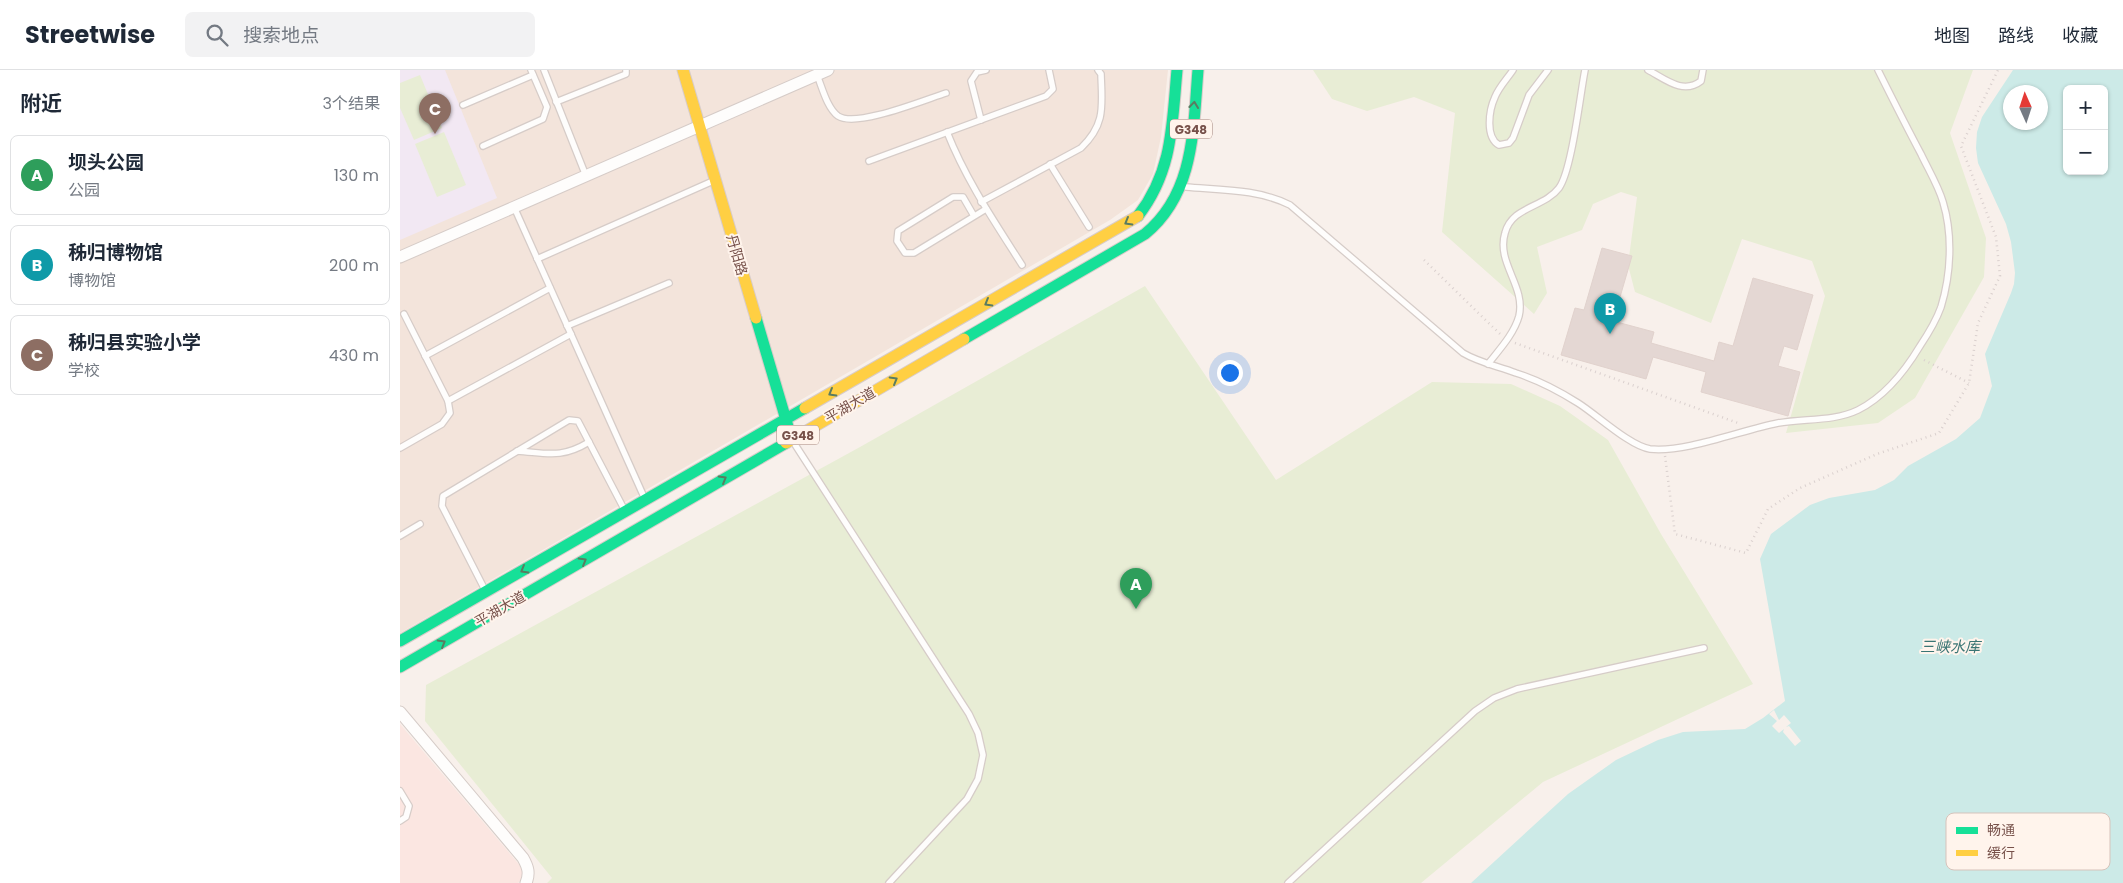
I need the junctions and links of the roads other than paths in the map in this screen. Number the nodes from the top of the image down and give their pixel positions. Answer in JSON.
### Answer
{"nodes":[{"id":1,"x":544,"y":70,"type":"edge"},
{"id":2,"x":626,"y":70,"type":"edge"},
{"id":3,"x":683,"y":70,"type":"edge"},
{"id":4,"x":828,"y":70,"type":"edge"},
{"id":5,"x":986,"y":70,"type":"edge"},
{"id":6,"x":1048,"y":70,"type":"edge"},
{"id":7,"x":1098,"y":70,"type":"edge"},
{"id":8,"x":1177,"y":70,"type":"edge"},
{"id":9,"x":1198,"y":70,"type":"edge"},
{"id":10,"x":1513,"y":70,"type":"edge"},
{"id":11,"x":1548,"y":70,"type":"edge"},
{"id":12,"x":1585,"y":70,"type":"edge"},
{"id":13,"x":1648,"y":70,"type":"edge"},
{"id":14,"x":1703,"y":70,"type":"edge"},
{"id":15,"x":1878,"y":70,"type":"edge"},
{"id":16,"x":532,"y":73,"type":"edge"},
{"id":17,"x":817,"y":75,"type":"junction"},
{"id":18,"x":946,"y":93,"type":"dead end"},
{"id":19,"x":556,"y":102,"type":"junction"},
{"id":20,"x":463,"y":105,"type":"dead end"},
{"id":21,"x":981,"y":120,"type":"junction"},
{"id":22,"x":700,"y":126,"type":"junction"},
{"id":23,"x":947,"y":132,"type":"junction"},
{"id":24,"x":483,"y":146,"type":"dead end"},
{"id":25,"x":869,"y":161,"type":"dead end"},
{"id":26,"x":1050,"y":164,"type":"junction"},
{"id":27,"x":586,"y":176,"type":"junction"},
{"id":28,"x":715,"y":180,"type":"junction"},
{"id":29,"x":1177,"y":187,"type":"junction"},
{"id":30,"x":981,"y":202,"type":"junction"},
{"id":31,"x":514,"y":207,"type":"junction"},
{"id":32,"x":986,"y":209,"type":"junction"},
{"id":33,"x":974,"y":216,"type":"junction"},
{"id":34,"x":1089,"y":227,"type":"dead end"},
{"id":35,"x":400,"y":257,"type":"edge"},
{"id":36,"x":537,"y":259,"type":"junction"},
{"id":37,"x":1022,"y":265,"type":"dead end"},
{"id":38,"x":669,"y":283,"type":"dead end"},
{"id":39,"x":550,"y":288,"type":"junction"},
{"id":40,"x":404,"y":314,"type":"dead end"},
{"id":41,"x":567,"y":326,"type":"junction"},
{"id":42,"x":571,"y":334,"type":"junction"},
{"id":43,"x":425,"y":356,"type":"junction"},
{"id":44,"x":1488,"y":364,"type":"junction"},
{"id":45,"x":448,"y":401,"type":"junction"},
{"id":46,"x":786,"y":419,"type":"junction"},
{"id":47,"x":792,"y":439,"type":"junction"},
{"id":48,"x":589,"y":442,"type":"junction"},
{"id":49,"x":400,"y":448,"type":"edge"},
{"id":50,"x":517,"y":451,"type":"junction"},
{"id":51,"x":647,"y":503,"type":"junction"},
{"id":52,"x":626,"y":511,"type":"junction"},
{"id":53,"x":420,"y":524,"type":"dead end"},
{"id":54,"x":400,"y":536,"type":"edge"},
{"id":55,"x":487,"y":592,"type":"junction"},
{"id":56,"x":400,"y":642,"type":"edge"},
{"id":57,"x":1704,"y":648,"type":"dead end"},
{"id":58,"x":400,"y":667,"type":"edge"},
{"id":59,"x":400,"y":712,"type":"edge"},
{"id":60,"x":400,"y":791,"type":"edge"},
{"id":61,"x":400,"y":820,"type":"edge"},
{"id":62,"x":526,"y":883,"type":"edge"},
{"id":63,"x":889,"y":883,"type":"edge"},
{"id":64,"x":1288,"y":883,"type":"edge"}],
"edges":[{"from":1,"to":19,"type":"lane"},
{"from":2,"to":19,"type":"lane"},
{"from":3,"to":22,"type":"main road","name":"丹阳路"},
{"from":4,"to":17,"type":"street"},
{"from":5,"to":21,"type":"lane"},
{"from":6,"to":21,"type":"lane"},
{"from":7,"to":26,"type":"lane"},
{"from":8,"to":46,"type":"main road","name":"平湖大道","number":"G348","one_way":true},
{"from":29,"to":9,"type":"main road","number":"G348","one_way":true},
{"from":10,"to":11,"type":"lane"},
{"from":12,"to":44,"type":"lane"},
{"from":13,"to":14,"type":"lane"},
{"from":15,"to":44,"type":"lane"},
{"from":16,"to":20,"type":"lane"},
{"from":16,"to":24,"type":"lane"},
{"from":17,"to":18,"type":"lane"},
{"from":17,"to":22,"type":"street"},
{"from":19,"to":27,"type":"lane"},
{"from":21,"to":23,"type":"lane"},
{"from":22,"to":27,"type":"street"},
{"from":22,"to":28,"type":"main road","name":"丹阳路"},
{"from":23,"to":25,"type":"lane"},
{"from":23,"to":30,"type":"lane"},
{"from":26,"to":30,"type":"lane"},
{"from":26,"to":34,"type":"lane"},
{"from":27,"to":31,"type":"street"},
{"from":28,"to":36,"type":"lane"},
{"from":28,"to":46,"type":"main road","name":"丹阳路"},
{"from":29,"to":44,"type":"lane"},
{"from":47,"to":29,"type":"main road","name":"平湖大道","number":"G348","one_way":true},
{"from":30,"to":32,"type":"lane"},
{"from":31,"to":35,"type":"street"},
{"from":31,"to":36,"type":"lane"},
{"from":32,"to":33,"type":"lane"},
{"from":32,"to":37,"type":"lane"},
{"from":33,"to":33,"type":"lane"},
{"from":36,"to":39,"type":"lane"},
{"from":38,"to":41,"type":"lane"},
{"from":39,"to":41,"type":"lane"},
{"from":39,"to":43,"type":"lane"},
{"from":40,"to":43,"type":"lane"},
{"from":41,"to":42,"type":"lane"},
{"from":42,"to":45,"type":"lane"},
{"from":42,"to":51,"type":"lane"},
{"from":43,"to":45,"type":"lane"},
{"from":45,"to":49,"type":"lane"},
{"from":46,"to":47,"type":"main road","name":"丹阳路"},
{"from":46,"to":51,"type":"main road","name":"平湖大道","number":"G348"},
{"from":58,"to":47,"type":"main road","name":"平湖大道","number":"G348","one_way":true},
{"from":47,"to":63,"type":"lane"},
{"from":48,"to":50,"type":"lane"},
{"from":48,"to":50,"type":"lane"},
{"from":48,"to":52,"type":"lane"},
{"from":50,"to":55,"type":"lane"},
{"from":51,"to":52,"type":"main road","name":"平湖大道","number":"G348"},
{"from":52,"to":55,"type":"main road","name":"平湖大道","number":"G348","one_way":true},
{"from":53,"to":54,"type":"lane"},
{"from":55,"to":56,"type":"main road","name":"平湖大道","number":"G348"},
{"from":57,"to":64,"type":"lane"},
{"from":59,"to":62,"type":"street"},
{"from":60,"to":61,"type":"lane"}]}
